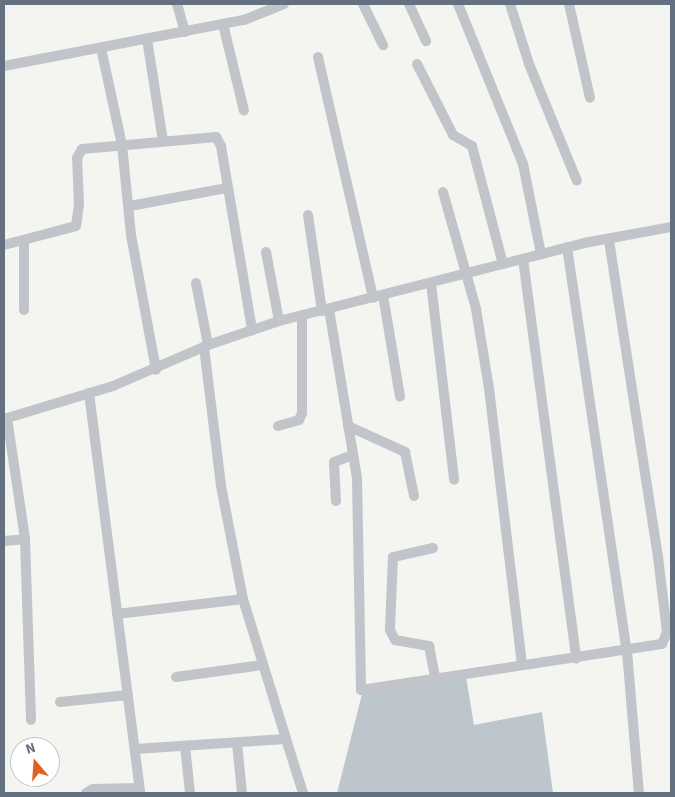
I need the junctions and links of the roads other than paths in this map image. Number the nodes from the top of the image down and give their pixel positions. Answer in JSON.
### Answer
{"nodes":[{"id":1,"x":177,"y":4,"type":"edge"},
{"id":2,"x":284,"y":4,"type":"edge"},
{"id":3,"x":363,"y":4,"type":"edge"},
{"id":4,"x":409,"y":4,"type":"edge"},
{"id":5,"x":458,"y":4,"type":"edge"},
{"id":6,"x":510,"y":4,"type":"edge"},
{"id":7,"x":569,"y":4,"type":"edge"},
{"id":8,"x":223,"y":24,"type":"junction"},
{"id":9,"x":185,"y":32,"type":"junction"},
{"id":10,"x":147,"y":39,"type":"junction"},
{"id":11,"x":426,"y":41,"type":"dead end"},
{"id":12,"x":383,"y":45,"type":"dead end"},
{"id":13,"x":101,"y":48,"type":"junction"},
{"id":14,"x":318,"y":57,"type":"dead end"},
{"id":15,"x":417,"y":64,"type":"dead end"},
{"id":16,"x":4,"y":66,"type":"edge"},
{"id":17,"x":590,"y":98,"type":"dead end"},
{"id":18,"x":244,"y":111,"type":"dead end"},
{"id":19,"x":163,"y":141,"type":"junction"},
{"id":20,"x":122,"y":145,"type":"junction"},
{"id":21,"x":577,"y":181,"type":"dead end"},
{"id":22,"x":227,"y":188,"type":"junction"},
{"id":23,"x":443,"y":192,"type":"dead end"},
{"id":24,"x":130,"y":206,"type":"junction"},
{"id":25,"x":308,"y":215,"type":"dead end"},
{"id":26,"x":671,"y":227,"type":"edge"},
{"id":27,"x":609,"y":239,"type":"junction"},
{"id":28,"x":24,"y":242,"type":"junction"},
{"id":29,"x":4,"y":245,"type":"edge"},
{"id":30,"x":567,"y":247,"type":"junction"},
{"id":31,"x":266,"y":252,"type":"dead end"},
{"id":32,"x":541,"y":254,"type":"junction"},
{"id":33,"x":523,"y":258,"type":"junction"},
{"id":34,"x":504,"y":264,"type":"junction"},
{"id":35,"x":465,"y":274,"type":"junction"},
{"id":36,"x":431,"y":282,"type":"junction"},
{"id":37,"x":196,"y":284,"type":"dead end"},
{"id":38,"x":378,"y":296,"type":"junction"},
{"id":39,"x":24,"y":310,"type":"dead end"},
{"id":40,"x":326,"y":310,"type":"junction"},
{"id":41,"x":302,"y":316,"type":"junction"},
{"id":42,"x":279,"y":321,"type":"junction"},
{"id":43,"x":252,"y":330,"type":"junction"},
{"id":44,"x":206,"y":346,"type":"junction"},
{"id":45,"x":156,"y":370,"type":"junction"},
{"id":46,"x":89,"y":393,"type":"junction"},
{"id":47,"x":400,"y":397,"type":"dead end"},
{"id":48,"x":6,"y":419,"type":"edge"},
{"id":49,"x":278,"y":426,"type":"dead end"},
{"id":50,"x":348,"y":426,"type":"junction"},
{"id":51,"x":353,"y":455,"type":"junction"},
{"id":52,"x":454,"y":480,"type":"dead end"},
{"id":53,"x":414,"y":496,"type":"dead end"},
{"id":54,"x":336,"y":502,"type":"dead end"},
{"id":55,"x":25,"y":539,"type":"junction"},
{"id":56,"x":4,"y":541,"type":"edge"},
{"id":57,"x":432,"y":548,"type":"dead end"},
{"id":58,"x":243,"y":599,"type":"junction"},
{"id":59,"x":118,"y":614,"type":"junction"},
{"id":60,"x":666,"y":644,"type":"edge"},
{"id":61,"x":627,"y":651,"type":"junction"},
{"id":62,"x":576,"y":658,"type":"junction"},
{"id":63,"x":522,"y":664,"type":"junction"},
{"id":64,"x":263,"y":665,"type":"junction"},
{"id":65,"x":176,"y":677,"type":"dead end"},
{"id":66,"x":435,"y":678,"type":"junction"},
{"id":67,"x":128,"y":695,"type":"junction"},
{"id":68,"x":60,"y":702,"type":"dead end"},
{"id":69,"x":31,"y":720,"type":"dead end"},
{"id":70,"x":286,"y":739,"type":"junction"},
{"id":71,"x":237,"y":743,"type":"junction"},
{"id":72,"x":185,"y":746,"type":"junction"},
{"id":73,"x":135,"y":749,"type":"junction"},
{"id":74,"x":140,"y":790,"type":"edge"},
{"id":75,"x":86,"y":793,"type":"edge"},
{"id":76,"x":190,"y":793,"type":"edge"},
{"id":77,"x":242,"y":793,"type":"edge"},
{"id":78,"x":303,"y":793,"type":"edge"},
{"id":79,"x":639,"y":793,"type":"edge"}],
"edges":[{"from":1,"to":9,"type":"street"},
{"from":2,"to":8,"type":"street"},
{"from":3,"to":12,"type":"street"},
{"from":4,"to":11,"type":"street"},
{"from":5,"to":32,"type":"street"},
{"from":6,"to":21,"type":"street"},
{"from":7,"to":17,"type":"street"},
{"from":8,"to":9,"type":"street"},
{"from":8,"to":18,"type":"street"},
{"from":9,"to":10,"type":"street"},
{"from":10,"to":13,"type":"street"},
{"from":10,"to":19,"type":"street"},
{"from":13,"to":16,"type":"street"},
{"from":13,"to":20,"type":"street"},
{"from":14,"to":38,"type":"street"},
{"from":15,"to":34,"type":"street"},
{"from":19,"to":20,"type":"street"},
{"from":19,"to":22,"type":"street"},
{"from":20,"to":24,"type":"street"},
{"from":20,"to":28,"type":"street"},
{"from":22,"to":24,"type":"street"},
{"from":22,"to":43,"type":"street"},
{"from":23,"to":35,"type":"street"},
{"from":24,"to":45,"type":"street"},
{"from":25,"to":40,"type":"street"},
{"from":26,"to":27,"type":"street"},
{"from":27,"to":30,"type":"street"},
{"from":27,"to":60,"type":"street"},
{"from":28,"to":29,"type":"street"},
{"from":28,"to":39,"type":"street"},
{"from":30,"to":32,"type":"street"},
{"from":30,"to":61,"type":"street"},
{"from":31,"to":42,"type":"street"},
{"from":32,"to":33,"type":"street"},
{"from":33,"to":34,"type":"street"},
{"from":33,"to":62,"type":"street"},
{"from":34,"to":35,"type":"street"},
{"from":35,"to":36,"type":"street"},
{"from":35,"to":63,"type":"street"},
{"from":36,"to":38,"type":"street"},
{"from":36,"to":52,"type":"street"},
{"from":37,"to":44,"type":"street"},
{"from":38,"to":40,"type":"street"},
{"from":38,"to":47,"type":"street"},
{"from":40,"to":41,"type":"street"},
{"from":40,"to":50,"type":"street"},
{"from":41,"to":42,"type":"street"},
{"from":41,"to":49,"type":"street"},
{"from":42,"to":43,"type":"street"},
{"from":43,"to":44,"type":"street"},
{"from":44,"to":45,"type":"street"},
{"from":44,"to":58,"type":"street"},
{"from":45,"to":46,"type":"street"},
{"from":46,"to":48,"type":"street"},
{"from":46,"to":59,"type":"street"},
{"from":48,"to":55,"type":"street"},
{"from":50,"to":51,"type":"street"},
{"from":50,"to":53,"type":"street"},
{"from":51,"to":54,"type":"street"},
{"from":51,"to":66,"type":"street"},
{"from":55,"to":56,"type":"street"},
{"from":55,"to":69,"type":"street"},
{"from":57,"to":66,"type":"street"},
{"from":58,"to":59,"type":"street"},
{"from":58,"to":64,"type":"street"},
{"from":59,"to":67,"type":"street"},
{"from":60,"to":61,"type":"street"},
{"from":61,"to":62,"type":"street"},
{"from":61,"to":79,"type":"street"},
{"from":62,"to":63,"type":"street"},
{"from":63,"to":66,"type":"street"},
{"from":64,"to":65,"type":"street"},
{"from":64,"to":70,"type":"street"},
{"from":67,"to":68,"type":"street"},
{"from":67,"to":73,"type":"street"},
{"from":70,"to":71,"type":"street"},
{"from":70,"to":78,"type":"street"},
{"from":71,"to":72,"type":"street"},
{"from":71,"to":77,"type":"street"},
{"from":72,"to":73,"type":"street"},
{"from":72,"to":76,"type":"street"},
{"from":73,"to":74,"type":"street"},
{"from":74,"to":75,"type":"street"}]}
